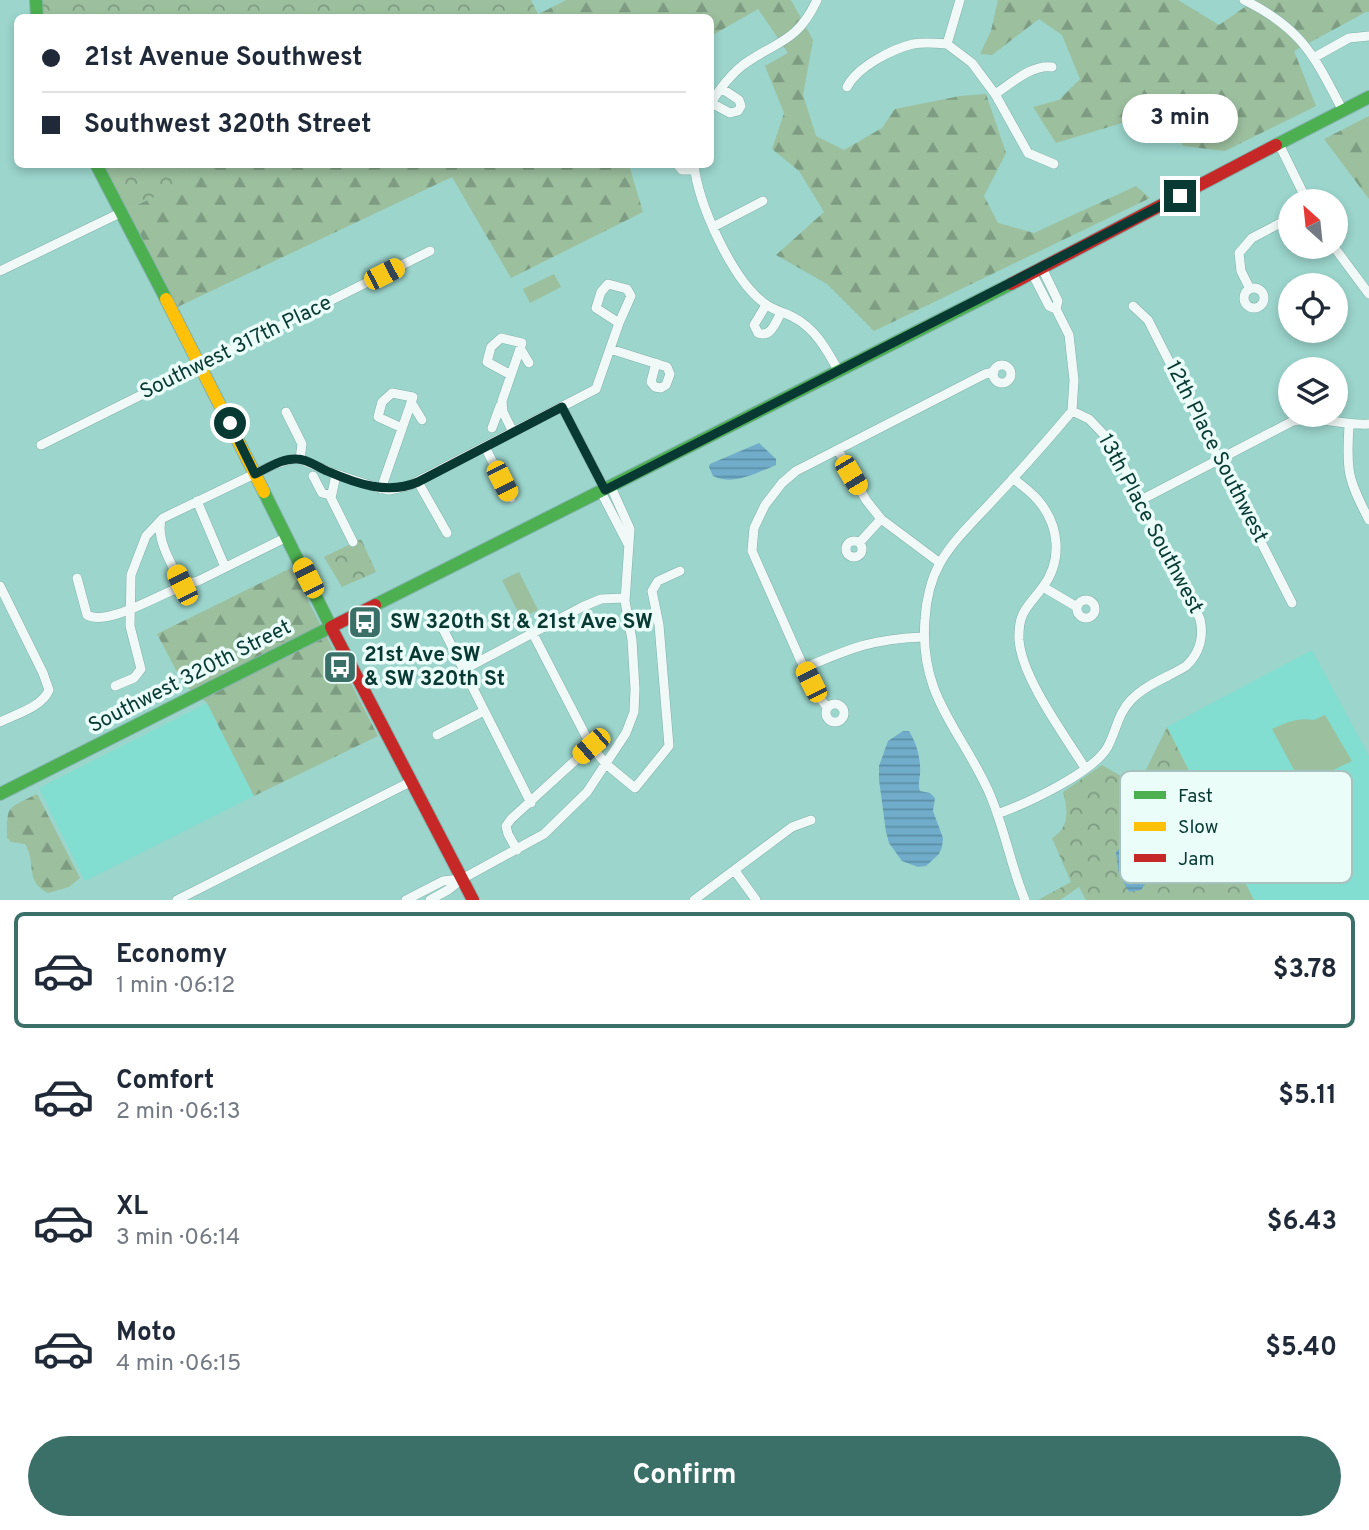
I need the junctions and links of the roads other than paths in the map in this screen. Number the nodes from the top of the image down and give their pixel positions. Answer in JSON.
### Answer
{"nodes":[{"id":1,"x":817,"y":0,"type":"edge"},
{"id":2,"x":960,"y":0,"type":"edge"},
{"id":3,"x":1244,"y":0,"type":"edge"},
{"id":4,"x":1369,"y":36,"type":"edge"},
{"id":5,"x":947,"y":44,"type":"junction"},
{"id":6,"x":1315,"y":57,"type":"junction"},
{"id":7,"x":1052,"y":67,"type":"dead end"},
{"id":8,"x":848,"y":87,"type":"dead end"},
{"id":9,"x":721,"y":88,"type":"junction"},
{"id":10,"x":996,"y":94,"type":"junction"},
{"id":11,"x":1369,"y":97,"type":"edge"},
{"id":12,"x":714,"y":98,"type":"edge"},
{"id":13,"x":714,"y":105,"type":"edge"},
{"id":14,"x":1343,"y":111,"type":"junction"},
{"id":15,"x":1279,"y":144,"type":"junction"},
{"id":16,"x":1054,"y":164,"type":"dead end"},
{"id":17,"x":98,"y":168,"type":"edge"},
{"id":18,"x":694,"y":168,"type":"edge"},
{"id":19,"x":1301,"y":189,"type":"edge"},
{"id":20,"x":763,"y":201,"type":"dead end"},
{"id":21,"x":120,"y":213,"type":"junction"},
{"id":22,"x":1278,"y":224,"type":"edge"},
{"id":23,"x":713,"y":226,"type":"junction"},
{"id":24,"x":430,"y":251,"type":"dead end"},
{"id":25,"x":1343,"y":259,"type":"edge"},
{"id":26,"x":1037,"y":270,"type":"junction"},
{"id":27,"x":0,"y":271,"type":"edge"},
{"id":28,"x":1250,"y":289,"type":"dead end"},
{"id":29,"x":1369,"y":294,"type":"edge"},
{"id":30,"x":766,"y":305,"type":"junction"},
{"id":31,"x":1133,"y":306,"type":"dead end"},
{"id":32,"x":781,"y":313,"type":"junction"},
{"id":33,"x":619,"y":323,"type":"junction"},
{"id":34,"x":520,"y":348,"type":"junction"},
{"id":35,"x":610,"y":349,"type":"junction"},
{"id":36,"x":529,"y":363,"type":"dead end"},
{"id":37,"x":656,"y":363,"type":"dead end"},
{"id":38,"x":201,"y":366,"type":"junction"},
{"id":39,"x":838,"y":370,"type":"junction"},
{"id":40,"x":994,"y":372,"type":"dead end"},
{"id":41,"x":511,"y":375,"type":"junction"},
{"id":42,"x":502,"y":401,"type":"junction"},
{"id":43,"x":411,"y":402,"type":"junction"},
{"id":44,"x":562,"y":407,"type":"junction"},
{"id":45,"x":1072,"y":411,"type":"junction"},
{"id":46,"x":286,"y":412,"type":"dead end"},
{"id":47,"x":422,"y":420,"type":"dead end"},
{"id":48,"x":1369,"y":425,"type":"edge"},
{"id":49,"x":1349,"y":426,"type":"joint"},
{"id":50,"x":1279,"y":427,"type":"edge"},
{"id":51,"x":402,"y":428,"type":"junction"},
{"id":52,"x":492,"y":428,"type":"dead end"},
{"id":53,"x":513,"y":432,"type":"junction"},
{"id":54,"x":41,"y":445,"type":"dead end"},
{"id":55,"x":485,"y":447,"type":"junction"},
{"id":56,"x":838,"y":450,"type":"junction"},
{"id":57,"x":300,"y":459,"type":"junction"},
{"id":58,"x":1220,"y":459,"type":"junction"},
{"id":59,"x":255,"y":474,"type":"junction"},
{"id":60,"x":336,"y":475,"type":"junction"},
{"id":61,"x":313,"y":476,"type":"dead end"},
{"id":62,"x":1013,"y":478,"type":"junction"},
{"id":63,"x":418,"y":482,"type":"junction"},
{"id":64,"x":381,"y":489,"type":"junction"},
{"id":65,"x":605,"y":490,"type":"junction"},
{"id":66,"x":330,"y":495,"type":"junction"},
{"id":67,"x":511,"y":498,"type":"dead end"},
{"id":68,"x":1141,"y":500,"type":"junction"},
{"id":69,"x":197,"y":501,"type":"junction"},
{"id":70,"x":881,"y":519,"type":"junction"},
{"id":71,"x":161,"y":520,"type":"junction"},
{"id":72,"x":1369,"y":520,"type":"edge"},
{"id":73,"x":447,"y":533,"type":"dead end"},
{"id":74,"x":287,"y":537,"type":"junction"},
{"id":75,"x":354,"y":542,"type":"dead end"},
{"id":76,"x":860,"y":542,"type":"dead end"},
{"id":77,"x":940,"y":564,"type":"junction"},
{"id":78,"x":225,"y":567,"type":"junction"},
{"id":79,"x":680,"y":571,"type":"dead end"},
{"id":80,"x":76,"y":578,"type":"dead end"},
{"id":81,"x":182,"y":585,"type":"junction"},
{"id":82,"x":0,"y":586,"type":"edge"},
{"id":83,"x":1043,"y":587,"type":"junction"},
{"id":84,"x":625,"y":598,"type":"junction"},
{"id":85,"x":1292,"y":603,"type":"dead end"},
{"id":86,"x":1077,"y":607,"type":"dead end"},
{"id":87,"x":131,"y":611,"type":"junction"},
{"id":88,"x":437,"y":617,"type":"dead end"},
{"id":89,"x":331,"y":627,"type":"junction"},
{"id":90,"x":532,"y":632,"type":"junction"},
{"id":91,"x":923,"y":637,"type":"junction"},
{"id":92,"x":804,"y":668,"type":"junction"},
{"id":93,"x":463,"y":670,"type":"junction"},
{"id":94,"x":115,"y":686,"type":"dead end"},
{"id":95,"x":827,"y":707,"type":"dead end"},
{"id":96,"x":484,"y":711,"type":"junction"},
{"id":97,"x":0,"y":722,"type":"edge"},
{"id":98,"x":437,"y":735,"type":"dead end"},
{"id":99,"x":591,"y":746,"type":"junction"},
{"id":100,"x":606,"y":764,"type":"junction"},
{"id":101,"x":1085,"y":768,"type":"junction"},
{"id":102,"x":412,"y":781,"type":"junction"},
{"id":103,"x":1,"y":792,"type":"edge"},
{"id":104,"x":531,"y":803,"type":"junction"},
{"id":105,"x":998,"y":814,"type":"junction"},
{"id":106,"x":811,"y":820,"type":"dead end"},
{"id":107,"x":517,"y":850,"type":"junction"},
{"id":108,"x":735,"y":871,"type":"junction"},
{"id":109,"x":462,"y":879,"type":"junction"},
{"id":110,"x":177,"y":900,"type":"edge"},
{"id":111,"x":406,"y":900,"type":"edge"},
{"id":112,"x":430,"y":900,"type":"edge"},
{"id":113,"x":473,"y":900,"type":"edge"},
{"id":114,"x":694,"y":900,"type":"edge"},
{"id":115,"x":756,"y":900,"type":"edge"},
{"id":116,"x":1025,"y":900,"type":"edge"}],
"edges":[{"from":1,"to":9,"type":"street"},
{"from":2,"to":5,"type":"street"},
{"from":3,"to":6,"type":"street"},
{"from":4,"to":6,"type":"street"},
{"from":5,"to":8,"type":"street"},
{"from":5,"to":10,"type":"street"},
{"from":6,"to":14,"type":"street"},
{"from":7,"to":10,"type":"street"},
{"from":9,"to":12,"type":"street"},
{"from":9,"to":13,"type":"street"},
{"from":10,"to":16,"type":"street"},
{"from":11,"to":14,"type":"main road","name":"Southwest 320th Street"},
{"from":14,"to":15,"type":"main road","name":"Southwest 320th Street"},
{"from":15,"to":19,"type":"street"},
{"from":15,"to":26,"type":"main road","name":"Southwest 320th Street"},
{"from":17,"to":21,"type":"main road"},
{"from":18,"to":23,"type":"street"},
{"from":20,"to":23,"type":"street"},
{"from":21,"to":27,"type":"street"},
{"from":21,"to":38,"type":"main road"},
{"from":22,"to":28,"type":"street"},
{"from":23,"to":30,"type":"street"},
{"from":24,"to":38,"type":"street","name":"Southwest 317th Place"},
{"from":25,"to":29,"type":"street"},
{"from":26,"to":39,"type":"main road","name":"Southwest 320th Street"},
{"from":26,"to":45,"type":"street"},
{"from":30,"to":32,"type":"street"},
{"from":30,"to":32,"type":"street"},
{"from":31,"to":58,"type":"street","name":"12th Place Southwest"},
{"from":32,"to":39,"type":"street"},
{"from":33,"to":33,"type":"street"},
{"from":33,"to":35,"type":"street"},
{"from":34,"to":36,"type":"street"},
{"from":34,"to":41,"type":"street"},
{"from":34,"to":41,"type":"street"},
{"from":35,"to":37,"type":"street"},
{"from":35,"to":44,"type":"street"},
{"from":38,"to":54,"type":"street","name":"Southwest 317th Place"},
{"from":38,"to":59,"type":"main road"},
{"from":39,"to":65,"type":"main road","name":"Southwest 320th Street"},
{"from":40,"to":56,"type":"street"},
{"from":41,"to":42,"type":"street"},
{"from":42,"to":52,"type":"street"},
{"from":42,"to":53,"type":"street"},
{"from":43,"to":47,"type":"street"},
{"from":43,"to":51,"type":"street"},
{"from":43,"to":51,"type":"street"},
{"from":44,"to":53,"type":"street"},
{"from":44,"to":65,"type":"street"},
{"from":45,"to":62,"type":"street"},
{"from":45,"to":68,"type":"street","name":"13th Place Southwest"},
{"from":46,"to":57,"type":"street"},
{"from":48,"to":49,"type":"street"},
{"from":49,"to":72,"type":"street"},
{"from":50,"to":58,"type":"street"},
{"from":51,"to":64,"type":"street"},
{"from":53,"to":55,"type":"street"},
{"from":55,"to":63,"type":"street"},
{"from":55,"to":67,"type":"street"},
{"from":56,"to":70,"type":"street"},
{"from":56,"to":92,"type":"street"},
{"from":57,"to":59,"type":"street"},
{"from":57,"to":60,"type":"street"},
{"from":58,"to":68,"type":"street"},
{"from":58,"to":85,"type":"street","name":"12th Place Southwest"},
{"from":59,"to":69,"type":"street"},
{"from":59,"to":74,"type":"main road"},
{"from":60,"to":64,"type":"street"},
{"from":60,"to":66,"type":"street"},
{"from":61,"to":66,"type":"street"},
{"from":62,"to":77,"type":"street"},
{"from":62,"to":83,"type":"street"},
{"from":63,"to":64,"type":"street"},
{"from":63,"to":73,"type":"street"},
{"from":65,"to":84,"type":"street"},
{"from":65,"to":89,"type":"main road","name":"Southwest 320th Street"},
{"from":66,"to":75,"type":"street"},
{"from":68,"to":101,"type":"street","name":"13th Place Southwest"},
{"from":69,"to":71,"type":"street"},
{"from":69,"to":78,"type":"street"},
{"from":70,"to":76,"type":"street"},
{"from":70,"to":77,"type":"street"},
{"from":71,"to":81,"type":"street"},
{"from":71,"to":87,"type":"street"},
{"from":74,"to":78,"type":"street"},
{"from":74,"to":89,"type":"main road"},
{"from":77,"to":91,"type":"street"},
{"from":78,"to":81,"type":"street"},
{"from":79,"to":100,"type":"street"},
{"from":80,"to":87,"type":"street"},
{"from":81,"to":87,"type":"street"},
{"from":82,"to":97,"type":"street"},
{"from":83,"to":86,"type":"street"},
{"from":83,"to":101,"type":"street"},
{"from":84,"to":90,"type":"street"},
{"from":84,"to":100,"type":"street"},
{"from":87,"to":94,"type":"street"},
{"from":88,"to":93,"type":"street"},
{"from":89,"to":102,"type":"main road"},
{"from":89,"to":103,"type":"main road","name":"Southwest 320th Street"},
{"from":90,"to":93,"type":"street"},
{"from":90,"to":99,"type":"street"},
{"from":91,"to":92,"type":"street"},
{"from":91,"to":105,"type":"street"},
{"from":92,"to":95,"type":"street"},
{"from":93,"to":96,"type":"street"},
{"from":96,"to":98,"type":"street"},
{"from":96,"to":104,"type":"street"},
{"from":99,"to":100,"type":"street"},
{"from":99,"to":104,"type":"street"},
{"from":100,"to":107,"type":"street"},
{"from":101,"to":105,"type":"street"},
{"from":102,"to":109,"type":"main road"},
{"from":102,"to":110,"type":"street"},
{"from":104,"to":107,"type":"street"},
{"from":105,"to":116,"type":"street"},
{"from":106,"to":108,"type":"street"},
{"from":107,"to":109,"type":"street"},
{"from":108,"to":114,"type":"street"},
{"from":108,"to":115,"type":"street"},
{"from":109,"to":111,"type":"street"},
{"from":109,"to":112,"type":"street"},
{"from":109,"to":113,"type":"main road"}]}
